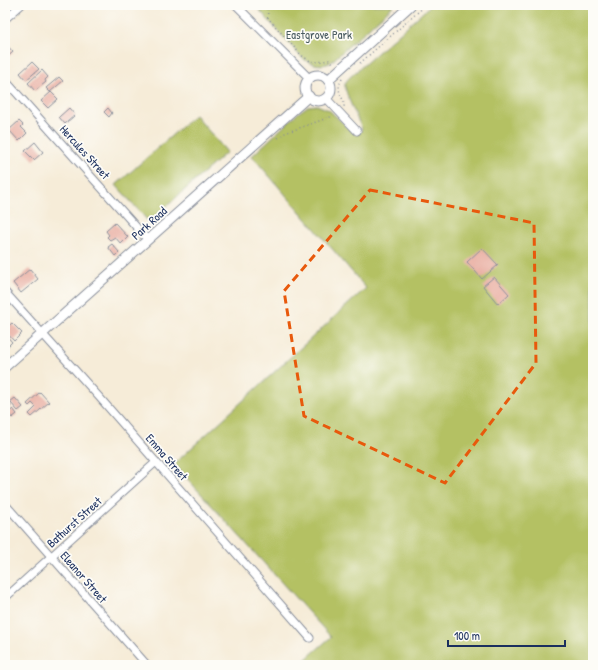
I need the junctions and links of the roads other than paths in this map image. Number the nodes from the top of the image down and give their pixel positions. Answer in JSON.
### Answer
{"nodes":[{"id":1,"x":21,"y":5,"type":"edge"},
{"id":2,"x":236,"y":5,"type":"edge"},
{"id":3,"x":411,"y":5,"type":"edge"},
{"id":4,"x":5,"y":19,"type":"edge"},
{"id":5,"x":310,"y":79,"type":"junction"},
{"id":6,"x":5,"y":80,"type":"edge"},
{"id":7,"x":328,"y":80,"type":"junction"},
{"id":8,"x":309,"y":96,"type":"junction"},
{"id":9,"x":326,"y":98,"type":"junction"},
{"id":10,"x":357,"y":131,"type":"dead end"},
{"id":11,"x":148,"y":240,"type":"junction"},
{"id":12,"x":5,"y":292,"type":"edge"},
{"id":13,"x":42,"y":334,"type":"junction"},
{"id":14,"x":5,"y":367,"type":"edge"},
{"id":15,"x":156,"y":462,"type":"junction"},
{"id":16,"x":5,"y":504,"type":"edge"},
{"id":17,"x":52,"y":557,"type":"junction"},
{"id":18,"x":5,"y":598,"type":"edge"},
{"id":19,"x":310,"y":638,"type":"dead end"},
{"id":20,"x":147,"y":665,"type":"edge"}],
"edges":[{"from":1,"to":4,"type":"street"},
{"from":2,"to":5,"type":"street"},
{"from":3,"to":7,"type":"street"},
{"from":5,"to":7,"type":"street"},
{"from":5,"to":8,"type":"street"},
{"from":6,"to":11,"type":"street","name":"Hercules Street"},
{"from":7,"to":9,"type":"street"},
{"from":8,"to":9,"type":"street"},
{"from":8,"to":11,"type":"street","name":"Park Road"},
{"from":9,"to":10,"type":"street"},
{"from":11,"to":13,"type":"street","name":"Park Road"},
{"from":12,"to":13,"type":"street","name":"Emma Street"},
{"from":13,"to":14,"type":"street","name":"Park Road"},
{"from":13,"to":15,"type":"street","name":"Emma Street"},
{"from":15,"to":17,"type":"street","name":"Bathurst Street"},
{"from":15,"to":19,"type":"street","name":"Emma Street"},
{"from":16,"to":17,"type":"street","name":"Eleanor Street"},
{"from":17,"to":18,"type":"street","name":"Bathurst Street"},
{"from":17,"to":20,"type":"street","name":"Eleanor Street"}]}
